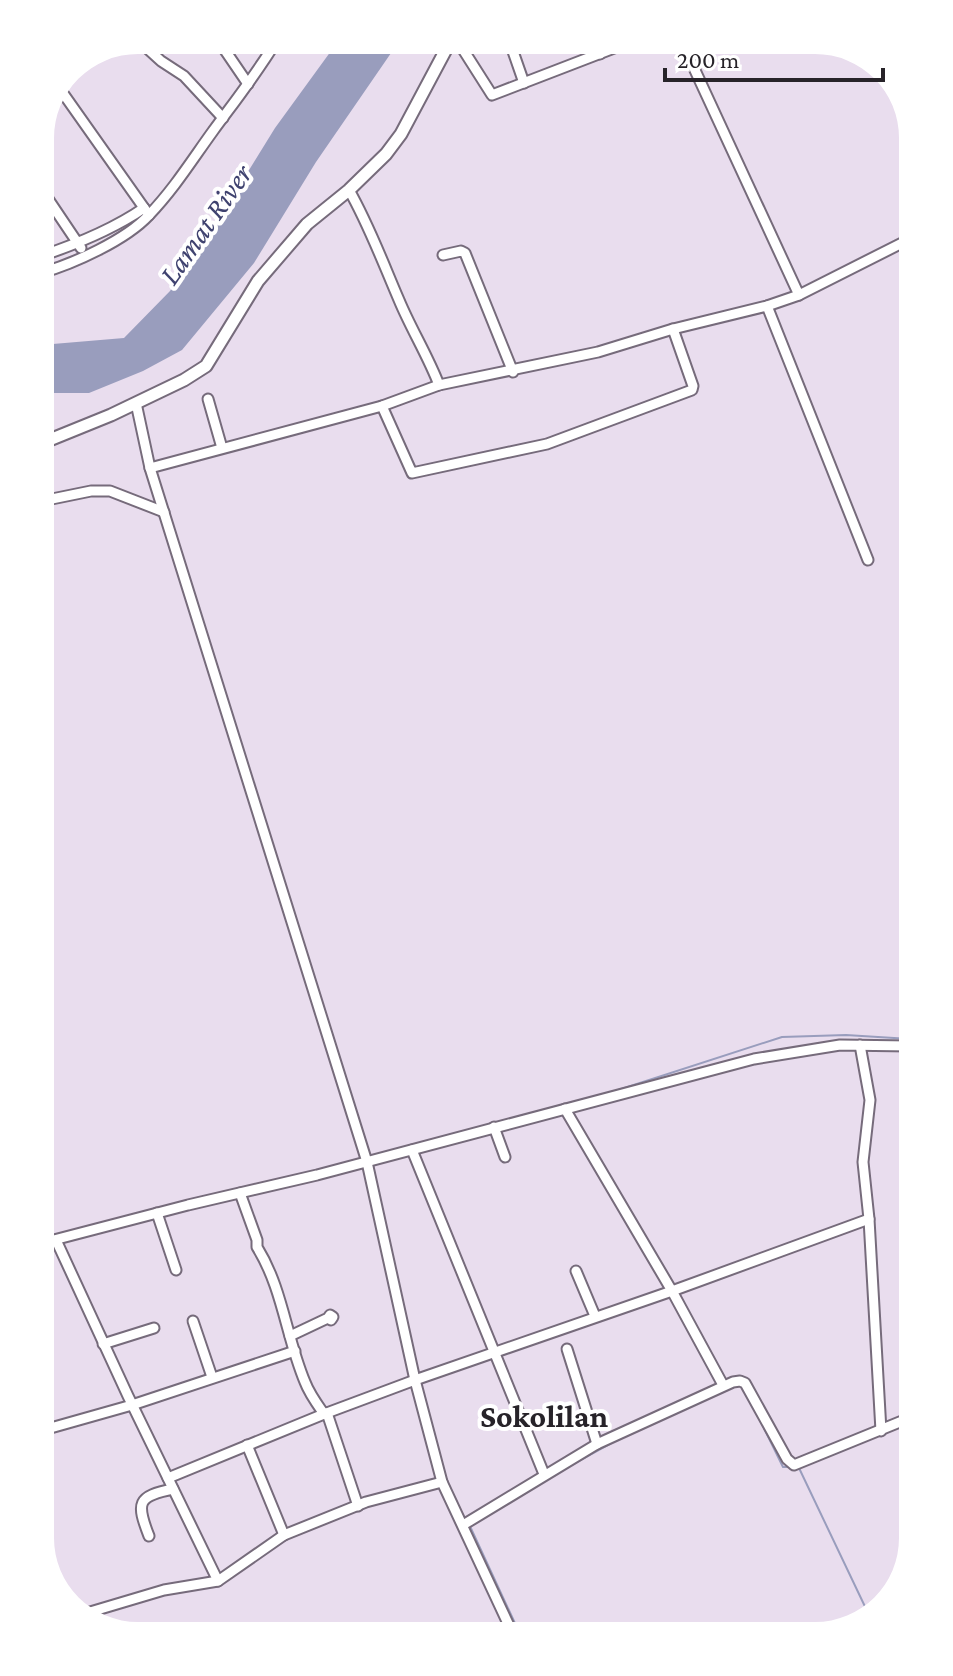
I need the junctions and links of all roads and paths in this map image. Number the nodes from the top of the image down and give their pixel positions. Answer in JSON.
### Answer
{"nodes":[{"id":1,"x":156,"y":54,"type":"edge"},
{"id":2,"x":228,"y":54,"type":"edge"},
{"id":3,"x":268,"y":54,"type":"edge"},
{"id":4,"x":446,"y":54,"type":"edge"},
{"id":5,"x":463,"y":54,"type":"edge"},
{"id":6,"x":514,"y":54,"type":"edge"},
{"id":7,"x":600,"y":54,"type":"edge"},
{"id":8,"x":687,"y":54,"type":"edge"},
{"id":9,"x":524,"y":83,"type":"junction"},
{"id":10,"x":248,"y":84,"type":"junction"},
{"id":11,"x":65,"y":97,"type":"edge"},
{"id":12,"x":223,"y":118,"type":"junction"},
{"id":13,"x":349,"y":190,"type":"junction"},
{"id":14,"x":54,"y":209,"type":"edge"},
{"id":15,"x":146,"y":212,"type":"junction"},
{"id":16,"x":78,"y":244,"type":"junction"},
{"id":17,"x":899,"y":245,"type":"edge"},
{"id":18,"x":54,"y":252,"type":"edge"},
{"id":19,"x":86,"y":255,"type":"junction"},
{"id":20,"x":443,"y":255,"type":"dead end"},
{"id":21,"x":54,"y":269,"type":"edge"},
{"id":22,"x":799,"y":295,"type":"junction"},
{"id":23,"x":767,"y":306,"type":"junction"},
{"id":24,"x":673,"y":329,"type":"junction"},
{"id":25,"x":513,"y":372,"type":"junction"},
{"id":26,"x":439,"y":385,"type":"junction"},
{"id":27,"x":208,"y":399,"type":"dead end"},
{"id":28,"x":136,"y":403,"type":"junction"},
{"id":29,"x":382,"y":406,"type":"junction"},
{"id":30,"x":54,"y":438,"type":"edge"},
{"id":31,"x":222,"y":448,"type":"junction"},
{"id":32,"x":150,"y":468,"type":"junction"},
{"id":33,"x":54,"y":499,"type":"edge"},
{"id":34,"x":164,"y":512,"type":"junction"},
{"id":35,"x":868,"y":560,"type":"dead end"},
{"id":36,"x":860,"y":1045,"type":"junction"},
{"id":37,"x":899,"y":1046,"type":"edge"},
{"id":38,"x":565,"y":1109,"type":"junction"},
{"id":39,"x":494,"y":1127,"type":"junction"},
{"id":40,"x":415,"y":1149,"type":"junction"},
{"id":41,"x":363,"y":1154,"type":"junction"},
{"id":42,"x":505,"y":1157,"type":"dead end"},
{"id":43,"x":240,"y":1193,"type":"junction"},
{"id":44,"x":157,"y":1213,"type":"junction"},
{"id":45,"x":869,"y":1219,"type":"junction"},
{"id":46,"x":54,"y":1240,"type":"edge"},
{"id":47,"x":54,"y":1247,"type":"edge"},
{"id":48,"x":176,"y":1270,"type":"dead end"},
{"id":49,"x":576,"y":1271,"type":"dead end"},
{"id":50,"x":672,"y":1291,"type":"junction"},
{"id":51,"x":595,"y":1316,"type":"junction"},
{"id":52,"x":331,"y":1320,"type":"dead end"},
{"id":53,"x":193,"y":1321,"type":"dead end"},
{"id":54,"x":154,"y":1328,"type":"dead end"},
{"id":55,"x":290,"y":1336,"type":"junction"},
{"id":56,"x":103,"y":1344,"type":"junction"},
{"id":57,"x":567,"y":1349,"type":"dead end"},
{"id":58,"x":494,"y":1350,"type":"junction"},
{"id":59,"x":295,"y":1351,"type":"junction"},
{"id":60,"x":212,"y":1377,"type":"junction"},
{"id":61,"x":415,"y":1380,"type":"junction"},
{"id":62,"x":723,"y":1385,"type":"junction"},
{"id":63,"x":132,"y":1405,"type":"junction"},
{"id":64,"x":326,"y":1413,"type":"junction"},
{"id":65,"x":899,"y":1423,"type":"edge"},
{"id":66,"x":54,"y":1427,"type":"edge"},
{"id":67,"x":881,"y":1431,"type":"junction"},
{"id":68,"x":597,"y":1444,"type":"junction"},
{"id":69,"x":247,"y":1445,"type":"junction"},
{"id":70,"x":546,"y":1473,"type":"junction"},
{"id":71,"x":168,"y":1478,"type":"junction"},
{"id":72,"x":442,"y":1482,"type":"junction"},
{"id":73,"x":173,"y":1489,"type":"junction"},
{"id":74,"x":358,"y":1506,"type":"junction"},
{"id":75,"x":463,"y":1525,"type":"junction"},
{"id":76,"x":284,"y":1535,"type":"junction"},
{"id":77,"x":149,"y":1536,"type":"dead end"},
{"id":78,"x":218,"y":1581,"type":"junction"},
{"id":79,"x":96,"y":1610,"type":"edge"},
{"id":80,"x":507,"y":1622,"type":"edge"}],
"edges":[{"from":1,"to":12,"type":"street"},
{"from":2,"to":10,"type":"street"},
{"from":3,"to":10,"type":"street"},
{"from":4,"to":13,"type":"street"},
{"from":5,"to":9,"type":"street"},
{"from":6,"to":9,"type":"street"},
{"from":7,"to":9,"type":"street"},
{"from":8,"to":22,"type":"street"},
{"from":10,"to":12,"type":"street"},
{"from":11,"to":15,"type":"street"},
{"from":12,"to":15,"type":"street"},
{"from":13,"to":26,"type":"street"},
{"from":13,"to":28,"type":"street"},
{"from":14,"to":16,"type":"street"},
{"from":15,"to":16,"type":"street"},
{"from":15,"to":19,"type":"street"},
{"from":16,"to":18,"type":"street"},
{"from":16,"to":19,"type":"street"},
{"from":17,"to":22,"type":"street"},
{"from":19,"to":21,"type":"street"},
{"from":20,"to":25,"type":"street"},
{"from":22,"to":23,"type":"street"},
{"from":23,"to":24,"type":"street"},
{"from":23,"to":35,"type":"street"},
{"from":24,"to":25,"type":"street"},
{"from":24,"to":29,"type":"street"},
{"from":25,"to":26,"type":"street"},
{"from":26,"to":29,"type":"street"},
{"from":27,"to":31,"type":"street"},
{"from":28,"to":30,"type":"street"},
{"from":28,"to":32,"type":"street"},
{"from":29,"to":31,"type":"street"},
{"from":31,"to":32,"type":"street"},
{"from":32,"to":34,"type":"street"},
{"from":33,"to":34,"type":"street"},
{"from":34,"to":41,"type":"street"},
{"from":36,"to":37,"type":"street"},
{"from":36,"to":38,"type":"street"},
{"from":36,"to":45,"type":"street"},
{"from":38,"to":39,"type":"street"},
{"from":38,"to":50,"type":"street"},
{"from":39,"to":40,"type":"street"},
{"from":39,"to":42,"type":"street"},
{"from":40,"to":41,"type":"street"},
{"from":40,"to":58,"type":"street"},
{"from":41,"to":43,"type":"street"},
{"from":41,"to":61,"type":"street"},
{"from":43,"to":44,"type":"street"},
{"from":43,"to":55,"type":"street"},
{"from":44,"to":46,"type":"street"},
{"from":44,"to":48,"type":"street"},
{"from":45,"to":50,"type":"street"},
{"from":45,"to":67,"type":"street"},
{"from":47,"to":56,"type":"street"},
{"from":49,"to":51,"type":"street"},
{"from":50,"to":51,"type":"street"},
{"from":50,"to":62,"type":"street"},
{"from":51,"to":58,"type":"street"},
{"from":52,"to":55,"type":"street"},
{"from":53,"to":60,"type":"street"},
{"from":54,"to":56,"type":"street"},
{"from":55,"to":59,"type":"street"},
{"from":56,"to":63,"type":"street"},
{"from":57,"to":68,"type":"street"},
{"from":58,"to":61,"type":"street"},
{"from":58,"to":70,"type":"street"},
{"from":59,"to":60,"type":"street"},
{"from":59,"to":64,"type":"street"},
{"from":60,"to":63,"type":"street"},
{"from":61,"to":64,"type":"street"},
{"from":61,"to":72,"type":"street"},
{"from":62,"to":67,"type":"street"},
{"from":62,"to":68,"type":"street"},
{"from":63,"to":66,"type":"street"},
{"from":63,"to":71,"type":"street"},
{"from":64,"to":69,"type":"street"},
{"from":64,"to":74,"type":"street"},
{"from":65,"to":67,"type":"street"},
{"from":68,"to":70,"type":"street"},
{"from":69,"to":71,"type":"street"},
{"from":69,"to":76,"type":"street"},
{"from":70,"to":75,"type":"street"},
{"from":71,"to":73,"type":"street"},
{"from":72,"to":74,"type":"street"},
{"from":72,"to":75,"type":"street"},
{"from":73,"to":77,"type":"street"},
{"from":73,"to":78,"type":"street"},
{"from":74,"to":76,"type":"street"},
{"from":75,"to":80,"type":"street"},
{"from":76,"to":78,"type":"street"},
{"from":78,"to":79,"type":"street"}]}
